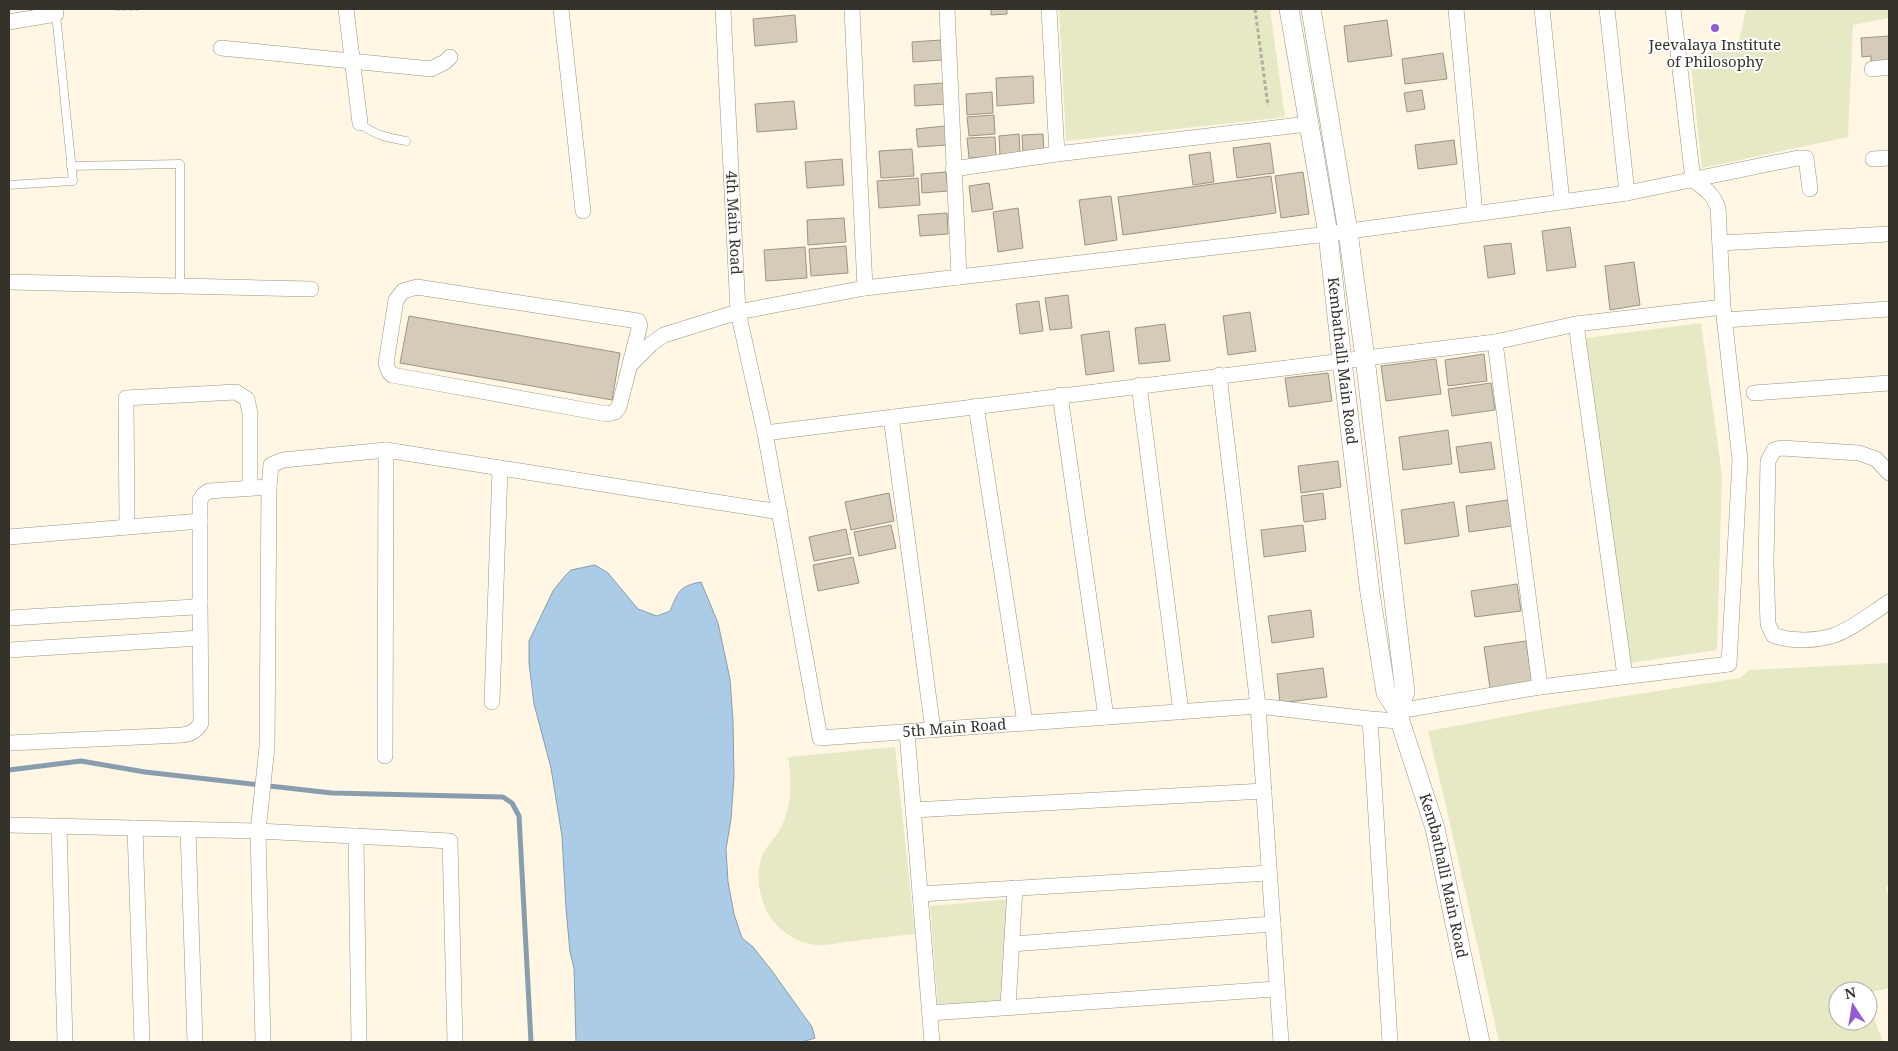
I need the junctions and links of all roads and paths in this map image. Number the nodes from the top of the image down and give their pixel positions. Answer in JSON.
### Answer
{"nodes":[{"id":1,"x":116,"y":9,"type":"edge"},
{"id":2,"x":138,"y":9,"type":"edge"},
{"id":3,"x":346,"y":9,"type":"edge"},
{"id":4,"x":561,"y":9,"type":"edge"},
{"id":5,"x":724,"y":9,"type":"edge"},
{"id":6,"x":852,"y":9,"type":"edge"},
{"id":7,"x":947,"y":9,"type":"edge"},
{"id":8,"x":1049,"y":9,"type":"edge"},
{"id":9,"x":1255,"y":9,"type":"edge"},
{"id":10,"x":1289,"y":9,"type":"edge"},
{"id":11,"x":1311,"y":9,"type":"edge"},
{"id":12,"x":1456,"y":9,"type":"edge"},
{"id":13,"x":1542,"y":9,"type":"edge"},
{"id":14,"x":1607,"y":9,"type":"edge"},
{"id":15,"x":1673,"y":9,"type":"edge"},
{"id":16,"x":56,"y":11,"type":"edge"},
{"id":17,"x":9,"y":22,"type":"edge"},
{"id":18,"x":221,"y":48,"type":"dead end"},
{"id":19,"x":450,"y":57,"type":"dead end"},
{"id":20,"x":352,"y":62,"type":"junction"},
{"id":21,"x":1889,"y":67,"type":"edge"},
{"id":22,"x":1872,"y":69,"type":"dead end"},
{"id":23,"x":1268,"y":106,"type":"dead end"},
{"id":24,"x":360,"y":123,"type":"joint"},
{"id":25,"x":1308,"y":124,"type":"junction"},
{"id":26,"x":406,"y":141,"type":"dead end"},
{"id":27,"x":1057,"y":154,"type":"junction"},
{"id":28,"x":1889,"y":158,"type":"edge"},
{"id":29,"x":1873,"y":159,"type":"dead end"},
{"id":30,"x":71,"y":166,"type":"junction"},
{"id":31,"x":953,"y":168,"type":"junction"},
{"id":32,"x":1693,"y":180,"type":"junction"},
{"id":33,"x":9,"y":185,"type":"edge"},
{"id":34,"x":1810,"y":189,"type":"dead end"},
{"id":35,"x":1628,"y":193,"type":"junction"},
{"id":36,"x":1562,"y":202,"type":"junction"},
{"id":37,"x":582,"y":210,"type":"dead end"},
{"id":38,"x":1475,"y":214,"type":"junction"},
{"id":39,"x":1348,"y":232,"type":"junction"},
{"id":40,"x":1328,"y":234,"type":"junction"},
{"id":41,"x":1889,"y":234,"type":"edge"},
{"id":42,"x":1720,"y":243,"type":"junction"},
{"id":43,"x":959,"y":277,"type":"junction"},
{"id":44,"x":9,"y":282,"type":"edge"},
{"id":45,"x":180,"y":286,"type":"junction"},
{"id":46,"x":865,"y":288,"type":"junction"},
{"id":47,"x":311,"y":289,"type":"dead end"},
{"id":48,"x":1889,"y":310,"type":"edge"},
{"id":49,"x":738,"y":312,"type":"junction"},
{"id":50,"x":1724,"y":313,"type":"junction"},
{"id":51,"x":1576,"y":324,"type":"junction"},
{"id":52,"x":1495,"y":342,"type":"junction"},
{"id":53,"x":1365,"y":358,"type":"junction"},
{"id":54,"x":1342,"y":361,"type":"junction"},
{"id":55,"x":630,"y":365,"type":"junction"},
{"id":56,"x":1219,"y":375,"type":"junction"},
{"id":57,"x":1889,"y":383,"type":"edge"},
{"id":58,"x":1139,"y":385,"type":"junction"},
{"id":59,"x":1754,"y":393,"type":"dead end"},
{"id":60,"x":1060,"y":395,"type":"junction"},
{"id":61,"x":976,"y":406,"type":"junction"},
{"id":62,"x":891,"y":417,"type":"junction"},
{"id":63,"x":765,"y":432,"type":"junction"},
{"id":64,"x":386,"y":450,"type":"junction"},
{"id":65,"x":1740,"y":460,"type":"junction"},
{"id":66,"x":1768,"y":461,"type":"junction"},
{"id":67,"x":500,"y":468,"type":"junction"},
{"id":68,"x":1889,"y":473,"type":"edge"},
{"id":69,"x":269,"y":487,"type":"junction"},
{"id":70,"x":250,"y":488,"type":"junction"},
{"id":71,"x":780,"y":512,"type":"junction"},
{"id":72,"x":200,"y":521,"type":"junction"},
{"id":73,"x":127,"y":527,"type":"junction"},
{"id":74,"x":9,"y":537,"type":"edge"},
{"id":75,"x":200,"y":601,"type":"junction"},
{"id":76,"x":1889,"y":602,"type":"edge"},
{"id":77,"x":9,"y":618,"type":"edge"},
{"id":78,"x":200,"y":638,"type":"junction"},
{"id":79,"x":9,"y":650,"type":"edge"},
{"id":80,"x":1625,"y":676,"type":"junction"},
{"id":81,"x":1540,"y":687,"type":"junction"},
{"id":82,"x":492,"y":702,"type":"dead end"},
{"id":83,"x":1258,"y":706,"type":"junction"},
{"id":84,"x":1180,"y":712,"type":"junction"},
{"id":85,"x":1399,"y":716,"type":"junction"},
{"id":86,"x":1106,"y":717,"type":"junction"},
{"id":87,"x":1370,"y":719,"type":"junction"},
{"id":88,"x":1025,"y":723,"type":"junction"},
{"id":89,"x":933,"y":730,"type":"junction"},
{"id":90,"x":906,"y":732,"type":"junction"},
{"id":91,"x":9,"y":743,"type":"edge"},
{"id":92,"x":385,"y":756,"type":"dead end"},
{"id":93,"x":1264,"y":791,"type":"junction"},
{"id":94,"x":913,"y":810,"type":"junction"},
{"id":95,"x":9,"y":825,"type":"edge"},
{"id":96,"x":59,"y":826,"type":"junction"},
{"id":97,"x":135,"y":828,"type":"junction"},
{"id":98,"x":188,"y":829,"type":"junction"},
{"id":99,"x":258,"y":831,"type":"junction"},
{"id":100,"x":356,"y":836,"type":"junction"},
{"id":101,"x":1269,"y":873,"type":"junction"},
{"id":102,"x":1015,"y":888,"type":"junction"},
{"id":103,"x":920,"y":894,"type":"junction"},
{"id":104,"x":1273,"y":924,"type":"junction"},
{"id":105,"x":1012,"y":944,"type":"junction"},
{"id":106,"x":1277,"y":989,"type":"junction"},
{"id":107,"x":1008,"y":1007,"type":"junction"},
{"id":108,"x":930,"y":1013,"type":"junction"},
{"id":109,"x":65,"y":1042,"type":"edge"},
{"id":110,"x":142,"y":1042,"type":"edge"},
{"id":111,"x":195,"y":1042,"type":"edge"},
{"id":112,"x":263,"y":1042,"type":"edge"},
{"id":113,"x":359,"y":1042,"type":"edge"},
{"id":114,"x":455,"y":1042,"type":"edge"},
{"id":115,"x":932,"y":1042,"type":"edge"},
{"id":116,"x":1281,"y":1042,"type":"edge"},
{"id":117,"x":1390,"y":1042,"type":"edge"},
{"id":118,"x":1480,"y":1042,"type":"edge"}],
"edges":[{"from":1,"to":2,"type":"path"},
{"from":3,"to":20,"type":"street"},
{"from":4,"to":37,"type":"street"},
{"from":5,"to":49,"type":"street","name":"4th Main Road"},
{"from":6,"to":46,"type":"street"},
{"from":7,"to":31,"type":"street"},
{"from":8,"to":27,"type":"street"},
{"from":9,"to":23,"type":"path"},
{"from":10,"to":25,"type":"street","name":"Kembathalli Main Road"},
{"from":11,"to":39,"type":"street","name":"Kembathalli Main Road"},
{"from":12,"to":38,"type":"street"},
{"from":13,"to":36,"type":"street"},
{"from":14,"to":35,"type":"street"},
{"from":15,"to":32,"type":"street"},
{"from":16,"to":17,"type":"street"},
{"from":16,"to":30,"type":"lane"},
{"from":18,"to":20,"type":"street"},
{"from":19,"to":20,"type":"street"},
{"from":20,"to":24,"type":"street"},
{"from":21,"to":22,"type":"street"},
{"from":24,"to":26,"type":"lane"},
{"from":25,"to":27,"type":"street"},
{"from":25,"to":40,"type":"street","name":"Kembathalli Main Road"},
{"from":27,"to":31,"type":"street"},
{"from":28,"to":29,"type":"street"},
{"from":30,"to":33,"type":"lane"},
{"from":30,"to":45,"type":"lane"},
{"from":31,"to":43,"type":"street"},
{"from":32,"to":34,"type":"street"},
{"from":32,"to":35,"type":"street"},
{"from":32,"to":42,"type":"street"},
{"from":35,"to":36,"type":"street"},
{"from":36,"to":38,"type":"street"},
{"from":38,"to":39,"type":"street"},
{"from":39,"to":40,"type":"street"},
{"from":39,"to":53,"type":"street","name":"Kembathalli Main Road"},
{"from":40,"to":43,"type":"street"},
{"from":40,"to":54,"type":"street","name":"Kembathalli Main Road"},
{"from":41,"to":42,"type":"street"},
{"from":42,"to":50,"type":"street"},
{"from":43,"to":46,"type":"street"},
{"from":44,"to":45,"type":"street"},
{"from":45,"to":47,"type":"street"},
{"from":46,"to":49,"type":"street"},
{"from":48,"to":50,"type":"street"},
{"from":49,"to":55,"type":"street"},
{"from":49,"to":63,"type":"street","name":"4th Main Road"},
{"from":50,"to":51,"type":"street"},
{"from":50,"to":65,"type":"street"},
{"from":51,"to":52,"type":"street"},
{"from":51,"to":80,"type":"street"},
{"from":52,"to":53,"type":"street"},
{"from":52,"to":81,"type":"street"},
{"from":53,"to":54,"type":"street"},
{"from":53,"to":85,"type":"street","name":"Kembathalli Main Road"},
{"from":54,"to":56,"type":"street"},
{"from":54,"to":85,"type":"street","name":"Kembathalli Main Road"},
{"from":55,"to":55,"type":"street"},
{"from":56,"to":58,"type":"street"},
{"from":56,"to":83,"type":"street"},
{"from":57,"to":59,"type":"street"},
{"from":58,"to":60,"type":"street"},
{"from":58,"to":84,"type":"street"},
{"from":60,"to":61,"type":"street"},
{"from":60,"to":86,"type":"street"},
{"from":61,"to":62,"type":"street"},
{"from":61,"to":88,"type":"street"},
{"from":62,"to":63,"type":"street"},
{"from":62,"to":89,"type":"street"},
{"from":63,"to":71,"type":"street","name":"5th Main Road"},
{"from":64,"to":67,"type":"street"},
{"from":64,"to":69,"type":"street"},
{"from":64,"to":92,"type":"street"},
{"from":65,"to":66,"type":"street"},
{"from":65,"to":80,"type":"street","name":"5th Main Road"},
{"from":66,"to":68,"type":"street"},
{"from":66,"to":76,"type":"street"},
{"from":67,"to":71,"type":"street"},
{"from":67,"to":82,"type":"street"},
{"from":69,"to":70,"type":"street"},
{"from":69,"to":99,"type":"street"},
{"from":70,"to":72,"type":"street"},
{"from":70,"to":73,"type":"street"},
{"from":71,"to":90,"type":"street","name":"5th Main Road"},
{"from":72,"to":73,"type":"street"},
{"from":72,"to":75,"type":"street"},
{"from":73,"to":74,"type":"street"},
{"from":75,"to":77,"type":"street"},
{"from":75,"to":78,"type":"street"},
{"from":78,"to":79,"type":"street"},
{"from":78,"to":91,"type":"street"},
{"from":80,"to":81,"type":"street","name":"5th Main Road"},
{"from":81,"to":85,"type":"street","name":"5th Main Road"},
{"from":83,"to":84,"type":"street","name":"5th Main Road"},
{"from":83,"to":87,"type":"street","name":"5th Main Road"},
{"from":83,"to":93,"type":"street"},
{"from":84,"to":86,"type":"street","name":"5th Main Road"},
{"from":85,"to":87,"type":"street","name":"5th Main Road"},
{"from":85,"to":118,"type":"street","name":"Kembathalli Main Road"},
{"from":86,"to":88,"type":"street","name":"5th Main Road"},
{"from":87,"to":117,"type":"street"},
{"from":88,"to":89,"type":"street","name":"5th Main Road"},
{"from":89,"to":90,"type":"street","name":"5th Main Road"},
{"from":90,"to":94,"type":"street"},
{"from":93,"to":94,"type":"street"},
{"from":93,"to":101,"type":"street"},
{"from":94,"to":103,"type":"street"},
{"from":95,"to":96,"type":"street"},
{"from":96,"to":97,"type":"street"},
{"from":96,"to":109,"type":"street"},
{"from":97,"to":98,"type":"street"},
{"from":97,"to":110,"type":"street"},
{"from":98,"to":99,"type":"street"},
{"from":98,"to":111,"type":"street"},
{"from":99,"to":100,"type":"street"},
{"from":99,"to":112,"type":"street"},
{"from":100,"to":113,"type":"street"},
{"from":100,"to":114,"type":"street"},
{"from":101,"to":102,"type":"street"},
{"from":101,"to":104,"type":"street"},
{"from":102,"to":103,"type":"street"},
{"from":102,"to":105,"type":"street"},
{"from":103,"to":108,"type":"street"},
{"from":104,"to":105,"type":"street"},
{"from":104,"to":106,"type":"street"},
{"from":105,"to":107,"type":"street"},
{"from":106,"to":107,"type":"street"},
{"from":106,"to":116,"type":"street"},
{"from":107,"to":108,"type":"street"},
{"from":108,"to":115,"type":"street"}]}
